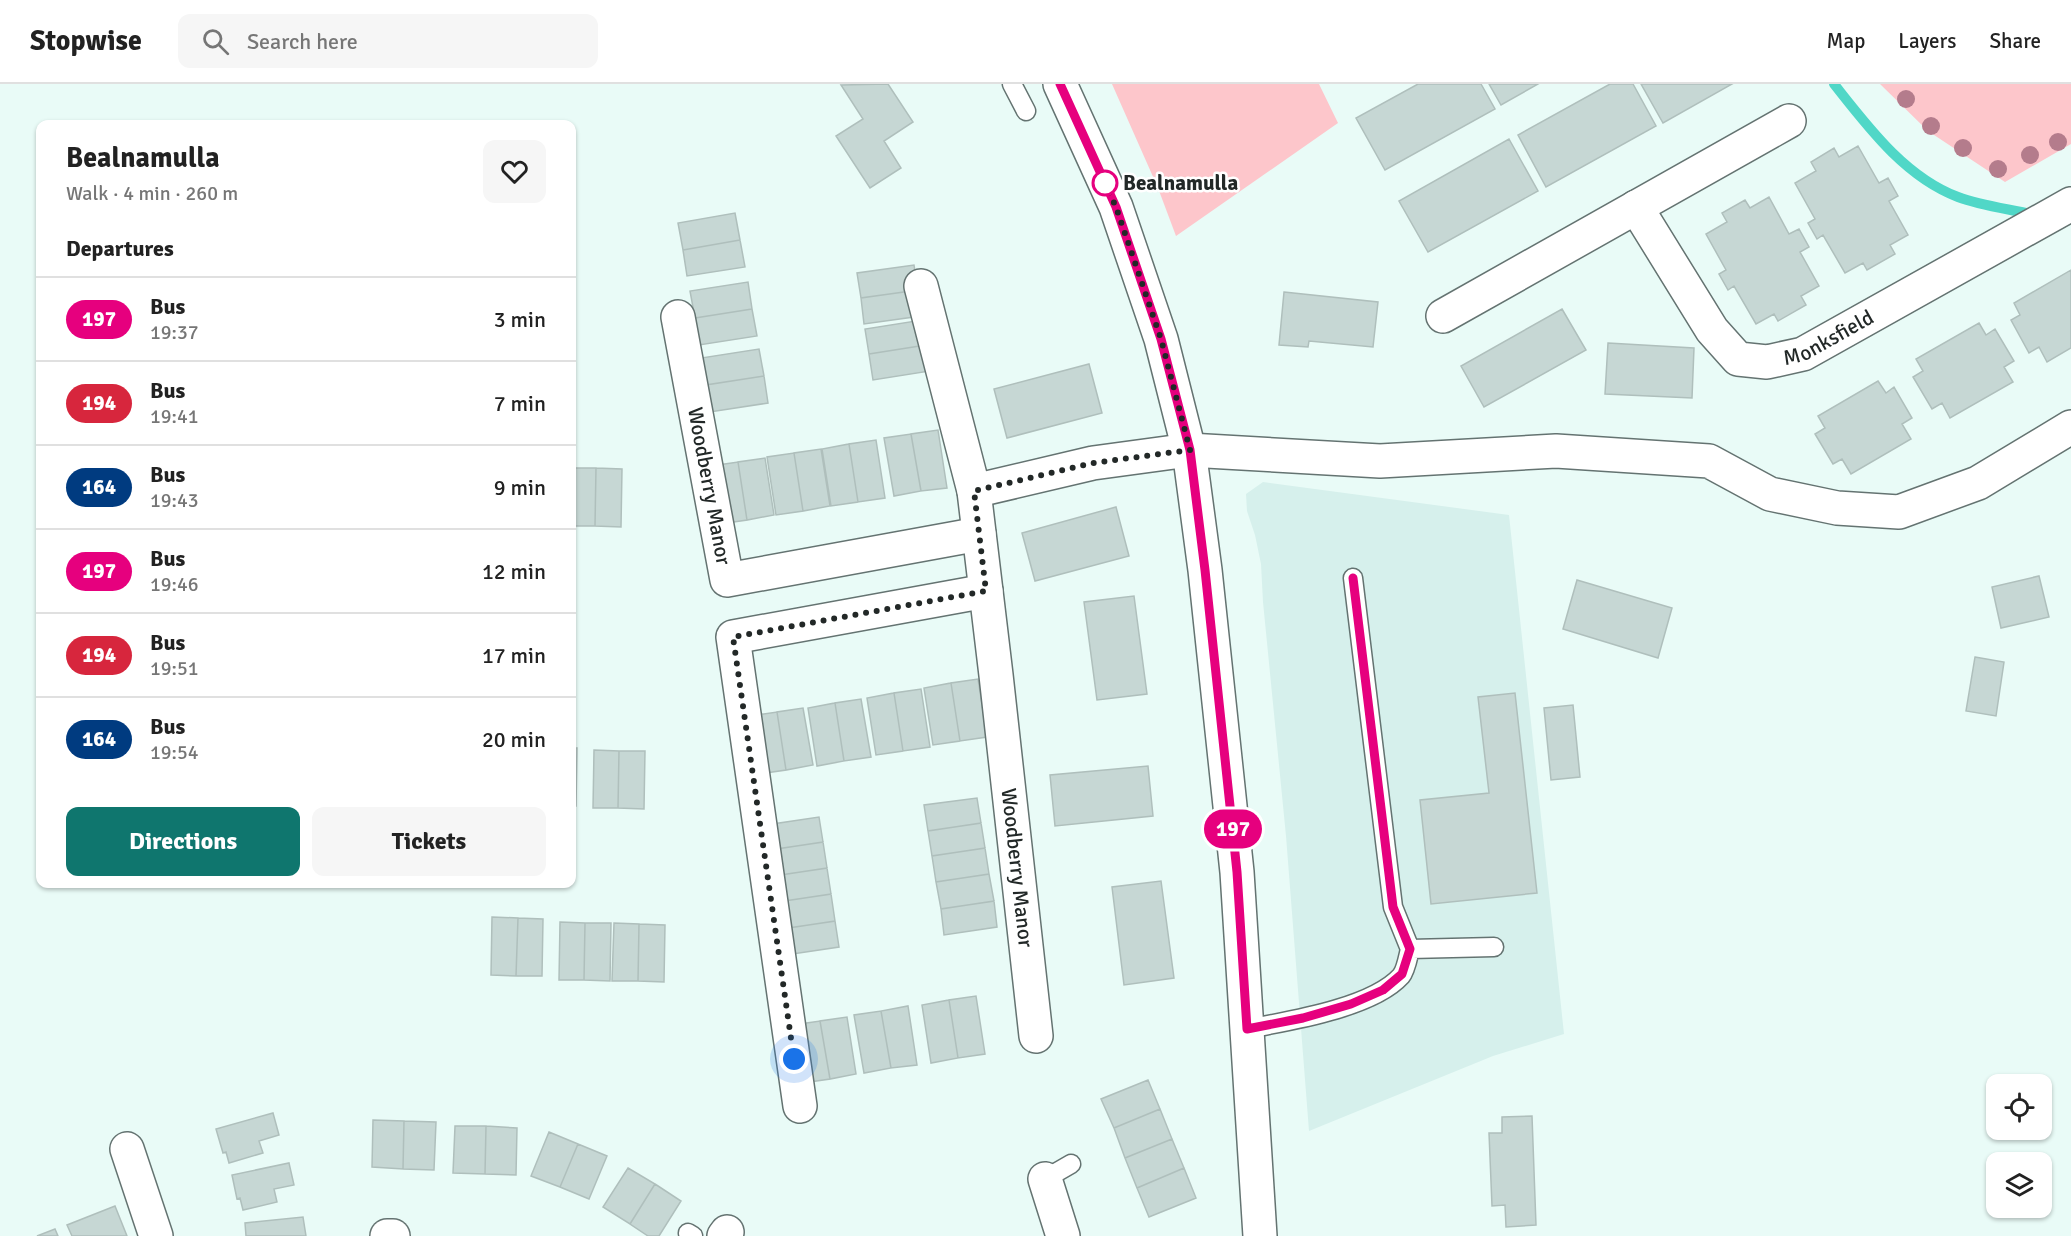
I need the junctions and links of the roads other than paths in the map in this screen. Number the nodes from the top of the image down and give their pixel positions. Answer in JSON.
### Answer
{"nodes":[{"id":1,"x":1012,"y":84,"type":"edge"},
{"id":2,"x":1060,"y":84,"type":"edge"},
{"id":3,"x":1026,"y":111,"type":"dead end"},
{"id":4,"x":1789,"y":121,"type":"dead end"},
{"id":5,"x":2071,"y":204,"type":"edge"},
{"id":6,"x":1636,"y":207,"type":"junction"},
{"id":7,"x":921,"y":286,"type":"dead end"},
{"id":8,"x":678,"y":316,"type":"dead end"},
{"id":9,"x":1443,"y":316,"type":"dead end"},
{"id":10,"x":2071,"y":427,"type":"edge"},
{"id":11,"x":1190,"y":450,"type":"junction"},
{"id":12,"x":974,"y":491,"type":"junction"},
{"id":13,"x":979,"y":534,"type":"junction"},
{"id":14,"x":1353,"y":578,"type":"dead end"},
{"id":15,"x":986,"y":591,"type":"junction"},
{"id":16,"x":1494,"y":947,"type":"dead end"},
{"id":17,"x":1410,"y":949,"type":"junction"},
{"id":18,"x":1247,"y":1029,"type":"junction"},
{"id":19,"x":1036,"y":1036,"type":"dead end"},
{"id":20,"x":800,"y":1106,"type":"dead end"},
{"id":21,"x":128,"y":1149,"type":"dead end"},
{"id":22,"x":1058,"y":1172,"type":"dead end"},
{"id":23,"x":156,"y":1236,"type":"edge"},
{"id":24,"x":387,"y":1236,"type":"edge"},
{"id":25,"x":393,"y":1236,"type":"edge"},
{"id":26,"x":1063,"y":1236,"type":"edge"},
{"id":27,"x":1260,"y":1236,"type":"edge"}],
"edges":[{"from":1,"to":3,"type":"lane"},
{"from":2,"to":11,"type":"street"},
{"from":4,"to":6,"type":"street"},
{"from":5,"to":6,"type":"street","name":"Monksfield"},
{"from":6,"to":9,"type":"street"},
{"from":7,"to":12,"type":"street","name":"Woodberry Manor"},
{"from":8,"to":13,"type":"street","name":"Woodberry Manor"},
{"from":10,"to":11,"type":"street"},
{"from":11,"to":12,"type":"street"},
{"from":11,"to":18,"type":"street"},
{"from":12,"to":13,"type":"street","name":"Woodberry Manor"},
{"from":13,"to":15,"type":"street","name":"Woodberry Manor"},
{"from":14,"to":17,"type":"lane"},
{"from":15,"to":19,"type":"street","name":"Woodberry Manor"},
{"from":15,"to":20,"type":"street"},
{"from":16,"to":17,"type":"lane"},
{"from":17,"to":18,"type":"lane"},
{"from":18,"to":27,"type":"street"},
{"from":21,"to":23,"type":"street"},
{"from":22,"to":26,"type":"street"},
{"from":24,"to":25,"type":"street"}]}
